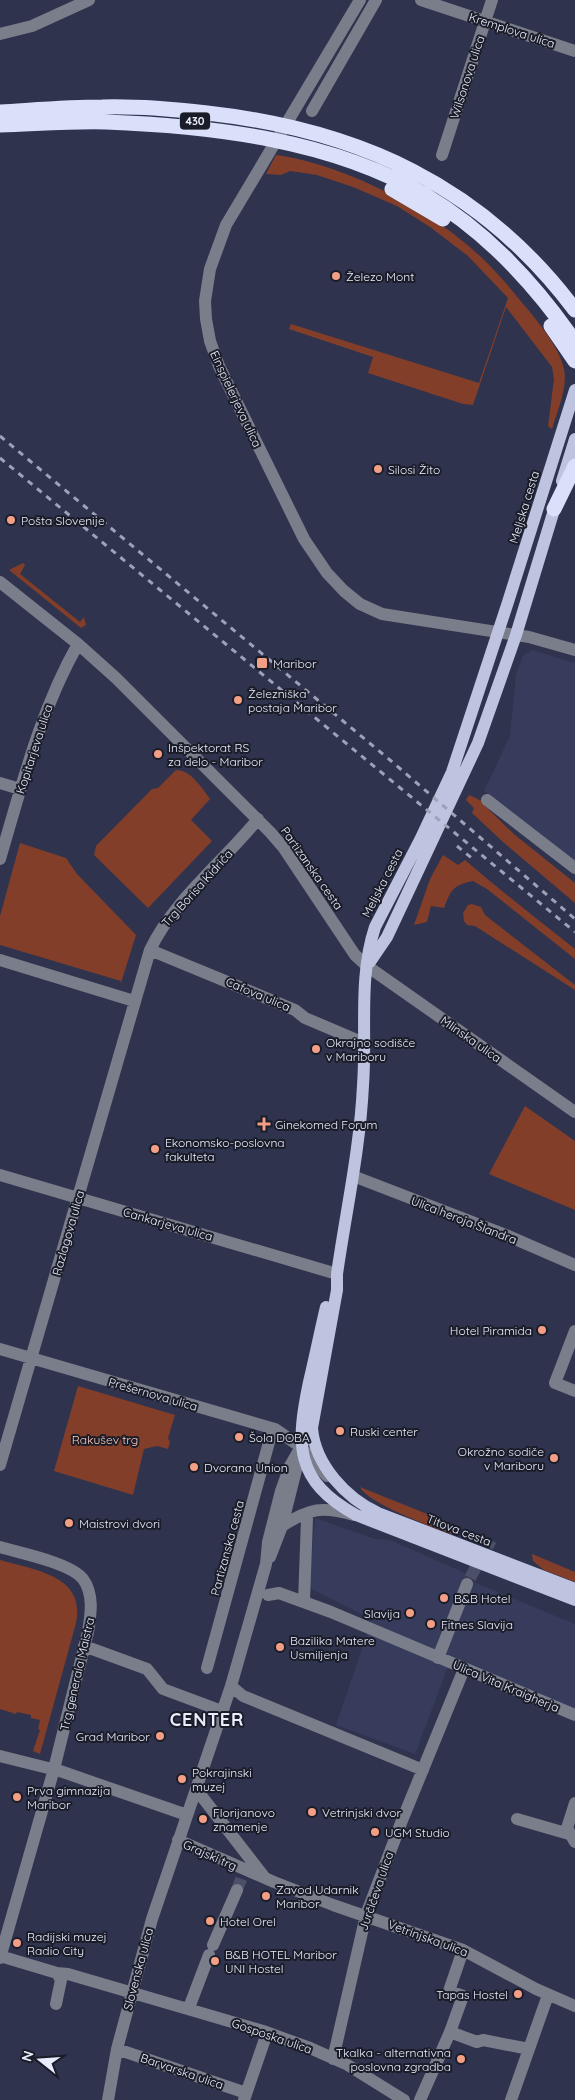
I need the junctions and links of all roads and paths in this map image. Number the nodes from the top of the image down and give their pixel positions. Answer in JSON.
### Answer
{"nodes":[{"id":1,"x":89,"y":0,"type":"edge"},
{"id":2,"x":360,"y":0,"type":"edge"},
{"id":3,"x":376,"y":0,"type":"edge"},
{"id":4,"x":421,"y":0,"type":"edge"},
{"id":5,"x":492,"y":0,"type":"edge"},
{"id":6,"x":485,"y":21,"type":"junction"},
{"id":7,"x":0,"y":34,"type":"edge"},
{"id":8,"x":575,"y":51,"type":"edge"},
{"id":9,"x":22,"y":111,"type":"junction"},
{"id":10,"x":312,"y":111,"type":"dead end"},
{"id":11,"x":0,"y":112,"type":"edge"},
{"id":12,"x":54,"y":124,"type":"junction"},
{"id":13,"x":0,"y":126,"type":"edge"},
{"id":14,"x":442,"y":155,"type":"dead end"},
{"id":15,"x":518,"y":266,"type":"junction"},
{"id":16,"x":570,"y":297,"type":"edge"},
{"id":17,"x":575,"y":310,"type":"edge"},
{"id":18,"x":575,"y":330,"type":"edge"},
{"id":19,"x":575,"y":342,"type":"edge"},
{"id":20,"x":575,"y":361,"type":"edge"},
{"id":21,"x":575,"y":390,"type":"edge"},
{"id":22,"x":575,"y":439,"type":"edge"},
{"id":23,"x":575,"y":466,"type":"edge"},
{"id":24,"x":554,"y":509,"type":"junction"},
{"id":25,"x":0,"y":582,"type":"edge"},
{"id":26,"x":498,"y":632,"type":"junction"},
{"id":27,"x":516,"y":635,"type":"junction"},
{"id":28,"x":78,"y":644,"type":"junction"},
{"id":29,"x":575,"y":650,"type":"edge"},
{"id":30,"x":0,"y":783,"type":"edge"},
{"id":31,"x":20,"y":789,"type":"junction"},
{"id":32,"x":486,"y":800,"type":"dead end"},
{"id":33,"x":258,"y":820,"type":"junction"},
{"id":34,"x":0,"y":859,"type":"edge"},
{"id":35,"x":575,"y":868,"type":"edge"},
{"id":36,"x":150,"y":950,"type":"junction"},
{"id":37,"x":0,"y":960,"type":"edge"},
{"id":38,"x":368,"y":966,"type":"junction"},
{"id":39,"x":134,"y":1001,"type":"junction"},
{"id":40,"x":364,"y":1043,"type":"junction"},
{"id":41,"x":575,"y":1112,"type":"edge"},
{"id":42,"x":0,"y":1175,"type":"edge"},
{"id":43,"x":352,"y":1176,"type":"junction"},
{"id":44,"x":78,"y":1198,"type":"junction"},
{"id":45,"x":575,"y":1265,"type":"edge"},
{"id":46,"x":337,"y":1274,"type":"junction"},
{"id":47,"x":575,"y":1331,"type":"edge"},
{"id":48,"x":0,"y":1349,"type":"edge"},
{"id":49,"x":32,"y":1360,"type":"junction"},
{"id":50,"x":575,"y":1391,"type":"edge"},
{"id":51,"x":314,"y":1420,"type":"junction"},
{"id":52,"x":271,"y":1435,"type":"dead end"},
{"id":53,"x":301,"y":1447,"type":"junction"},
{"id":54,"x":0,"y":1465,"type":"edge"},
{"id":55,"x":340,"y":1486,"type":"junction"},
{"id":56,"x":356,"y":1515,"type":"junction"},
{"id":57,"x":307,"y":1519,"type":"dead end"},
{"id":58,"x":282,"y":1526,"type":"junction"},
{"id":59,"x":0,"y":1547,"type":"edge"},
{"id":60,"x":266,"y":1564,"type":"junction"},
{"id":61,"x":467,"y":1584,"type":"tunnel mouth"},
{"id":62,"x":575,"y":1589,"type":"edge"},
{"id":63,"x":268,"y":1596,"type":"dead end"},
{"id":64,"x":575,"y":1600,"type":"edge"},
{"id":65,"x":304,"y":1601,"type":"junction"},
{"id":66,"x":84,"y":1646,"type":"junction"},
{"id":67,"x":438,"y":1658,"type":"junction"},
{"id":68,"x":207,"y":1668,"type":"dead end"},
{"id":69,"x":460,"y":1670,"type":"junction"},
{"id":70,"x":231,"y":1686,"type":"junction"},
{"id":71,"x":222,"y":1711,"type":"junction"},
{"id":72,"x":575,"y":1715,"type":"edge"},
{"id":73,"x":0,"y":1756,"type":"edge"},
{"id":74,"x":54,"y":1770,"type":"junction"},
{"id":75,"x":423,"y":1770,"type":"junction"},
{"id":76,"x":196,"y":1789,"type":"junction"},
{"id":77,"x":575,"y":1803,"type":"edge"},
{"id":78,"x":187,"y":1814,"type":"junction"},
{"id":79,"x":520,"y":1820,"type":"dead end"},
{"id":80,"x":572,"y":1838,"type":"edge"},
{"id":81,"x":178,"y":1840,"type":"junction"},
{"id":82,"x":270,"y":1880,"type":"junction"},
{"id":83,"x":237,"y":1890,"type":"tunnel mouth"},
{"id":84,"x":366,"y":1915,"type":"junction"},
{"id":85,"x":463,"y":1950,"type":"junction"},
{"id":86,"x":0,"y":1957,"type":"edge"},
{"id":87,"x":57,"y":1973,"type":"junction"},
{"id":88,"x":132,"y":1992,"type":"junction"},
{"id":89,"x":548,"y":1995,"type":"junction"},
{"id":90,"x":56,"y":2004,"type":"dead end"},
{"id":91,"x":190,"y":2005,"type":"dead end"},
{"id":92,"x":575,"y":2006,"type":"edge"},
{"id":93,"x":267,"y":2032,"type":"junction"},
{"id":94,"x":450,"y":2032,"type":"junction"},
{"id":95,"x":117,"y":2049,"type":"junction"},
{"id":96,"x":530,"y":2049,"type":"junction"},
{"id":97,"x":333,"y":2059,"type":"junction"},
{"id":98,"x":245,"y":2097,"type":"edge"},
{"id":99,"x":108,"y":2100,"type":"edge"},
{"id":100,"x":404,"y":2100,"type":"edge"},
{"id":101,"x":420,"y":2100,"type":"edge"},
{"id":102,"x":511,"y":2100,"type":"edge"}],
"edges":[{"from":1,"to":7,"type":"street"},
{"from":2,"to":26,"type":"street","name":"Einspielerjeva ulica"},
{"from":3,"to":10,"type":"street"},
{"from":4,"to":6,"type":"street","name":"Kremplova ulica"},
{"from":5,"to":6,"type":"street","name":"Wilsonova ulica"},
{"from":6,"to":8,"type":"street","name":"Kremplova ulica"},
{"from":6,"to":14,"type":"street","name":"Wilsonova ulica"},
{"from":9,"to":11,"type":"highway","number":"430"},
{"from":9,"to":15,"type":"highway","number":"430"},
{"from":9,"to":16,"type":"highway"},
{"from":12,"to":13,"type":"highway","number":"430"},
{"from":12,"to":15,"type":"highway","number":"430"},
{"from":12,"to":20,"type":"highway"},
{"from":15,"to":18,"type":"highway","number":"430"},
{"from":15,"to":19,"type":"highway","number":"430"},
{"from":16,"to":17,"type":"highway"},
{"from":21,"to":26,"type":"main road","name":"Meljska cesta"},
{"from":22,"to":24,"type":"main road"},
{"from":23,"to":24,"type":"highway"},
{"from":24,"to":27,"type":"main road"},
{"from":25,"to":28,"type":"street","name":"Partizanska cesta"},
{"from":26,"to":27,"type":"street","name":"Einspielerjeva ulica"},
{"from":26,"to":38,"type":"main road","name":"Meljska cesta"},
{"from":27,"to":29,"type":"street","name":"Einspielerjeva ulica"},
{"from":27,"to":38,"type":"main road"},
{"from":28,"to":31,"type":"street","name":"Kopitarjeva ulica"},
{"from":28,"to":33,"type":"street","name":"Partizanska cesta"},
{"from":30,"to":31,"type":"street"},
{"from":31,"to":34,"type":"street","name":"Kopitarjeva ulica"},
{"from":32,"to":35,"type":"street"},
{"from":33,"to":36,"type":"street","name":"Trg Borisa Kidriča"},
{"from":33,"to":38,"type":"street","name":"Partizanska cesta"},
{"from":36,"to":39,"type":"street","name":"Trg Borisa Kidriča"},
{"from":36,"to":40,"type":"street","name":"Cafova ulica"},
{"from":37,"to":39,"type":"street"},
{"from":38,"to":40,"type":"main road"},
{"from":38,"to":41,"type":"street","name":"Mlinska ulica"},
{"from":39,"to":44,"type":"street","name":"Razlagova ulica"},
{"from":40,"to":43,"type":"main road"},
{"from":42,"to":44,"type":"street","name":"Cankarjeva ulica"},
{"from":43,"to":45,"type":"street","name":"Ulica heroja Šlandra"},
{"from":43,"to":46,"type":"main road"},
{"from":44,"to":46,"type":"street","name":"Cankarjeva ulica"},
{"from":44,"to":49,"type":"street","name":"Razlagova ulica"},
{"from":46,"to":51,"type":"main road"},
{"from":46,"to":53,"type":"main road"},
{"from":47,"to":50,"type":"street"},
{"from":48,"to":49,"type":"street","name":"Prešernova ulica"},
{"from":49,"to":53,"type":"street","name":"Prešernova ulica"},
{"from":49,"to":54,"type":"street","name":"Razlagova ulica"},
{"from":51,"to":53,"type":"street"},
{"from":51,"to":55,"type":"main road","name":"Titova cesta"},
{"from":52,"to":68,"type":"street","name":"Partizanska cesta"},
{"from":53,"to":55,"type":"street","name":"Titova cesta"},
{"from":53,"to":56,"type":"main road"},
{"from":53,"to":58,"type":"street"},
{"from":53,"to":60,"type":"street"},
{"from":55,"to":62,"type":"main road","name":"Titova cesta"},
{"from":56,"to":58,"type":"street"},
{"from":56,"to":64,"type":"main road"},
{"from":57,"to":65,"type":"street"},
{"from":58,"to":60,"type":"street"},
{"from":59,"to":66,"type":"street","name":"Trg generala Maistra"},
{"from":60,"to":70,"type":"street"},
{"from":61,"to":67,"type":"street","name":"Ulica Vita Kraigherja"},
{"from":63,"to":65,"type":"street"},
{"from":65,"to":67,"type":"street","name":"Ulica Vita Kraigherja"},
{"from":66,"to":71,"type":"street"},
{"from":66,"to":74,"type":"street","name":"Trg generala Maistra"},
{"from":67,"to":69,"type":"street","name":"Ulica Vita Kraigherja"},
{"from":69,"to":72,"type":"street","name":"Ulica Vita Kraigherja"},
{"from":69,"to":75,"type":"street","name":"Jurčičeva ulica"},
{"from":70,"to":71,"type":"street","name":"Grajski trg"},
{"from":70,"to":75,"type":"street"},
{"from":71,"to":76,"type":"street","name":"Grajski trg"},
{"from":73,"to":74,"type":"street"},
{"from":74,"to":78,"type":"street"},
{"from":74,"to":86,"type":"street","name":"Trg generala Maistra"},
{"from":75,"to":84,"type":"street","name":"Jurčičeva ulica"},
{"from":76,"to":78,"type":"street","name":"Grajski trg"},
{"from":76,"to":82,"type":"street","name":"Grajski trg"},
{"from":77,"to":80,"type":"street"},
{"from":78,"to":81,"type":"street","name":"Grajski trg"},
{"from":79,"to":80,"type":"street"},
{"from":81,"to":82,"type":"street","name":"Grajski trg"},
{"from":81,"to":88,"type":"street","name":"Slovenska ulica"},
{"from":82,"to":84,"type":"street","name":"Vetrinjska ulica"},
{"from":83,"to":91,"type":"street"},
{"from":84,"to":85,"type":"street","name":"Vetrinjska ulica"},
{"from":84,"to":97,"type":"street","name":"Jurčičeva ulica"},
{"from":85,"to":89,"type":"street","name":"Vetrinjska ulica"},
{"from":85,"to":94,"type":"street"},
{"from":86,"to":87,"type":"street","name":"Gosposka ulica"},
{"from":87,"to":88,"type":"street","name":"Gosposka ulica"},
{"from":87,"to":90,"type":"street"},
{"from":88,"to":93,"type":"street","name":"Gosposka ulica"},
{"from":88,"to":95,"type":"street","name":"Slovenska ulica"},
{"from":89,"to":92,"type":"street","name":"Vetrinjska ulica"},
{"from":89,"to":96,"type":"street"},
{"from":93,"to":97,"type":"street","name":"Gosposka ulica"},
{"from":93,"to":98,"type":"street"},
{"from":94,"to":96,"type":"street"},
{"from":94,"to":101,"type":"street"},
{"from":95,"to":98,"type":"street","name":"Barvarska ulica"},
{"from":95,"to":99,"type":"street","name":"Slovenska ulica"},
{"from":96,"to":102,"type":"street"},
{"from":97,"to":100,"type":"street","name":"Gosposka ulica"}]}
